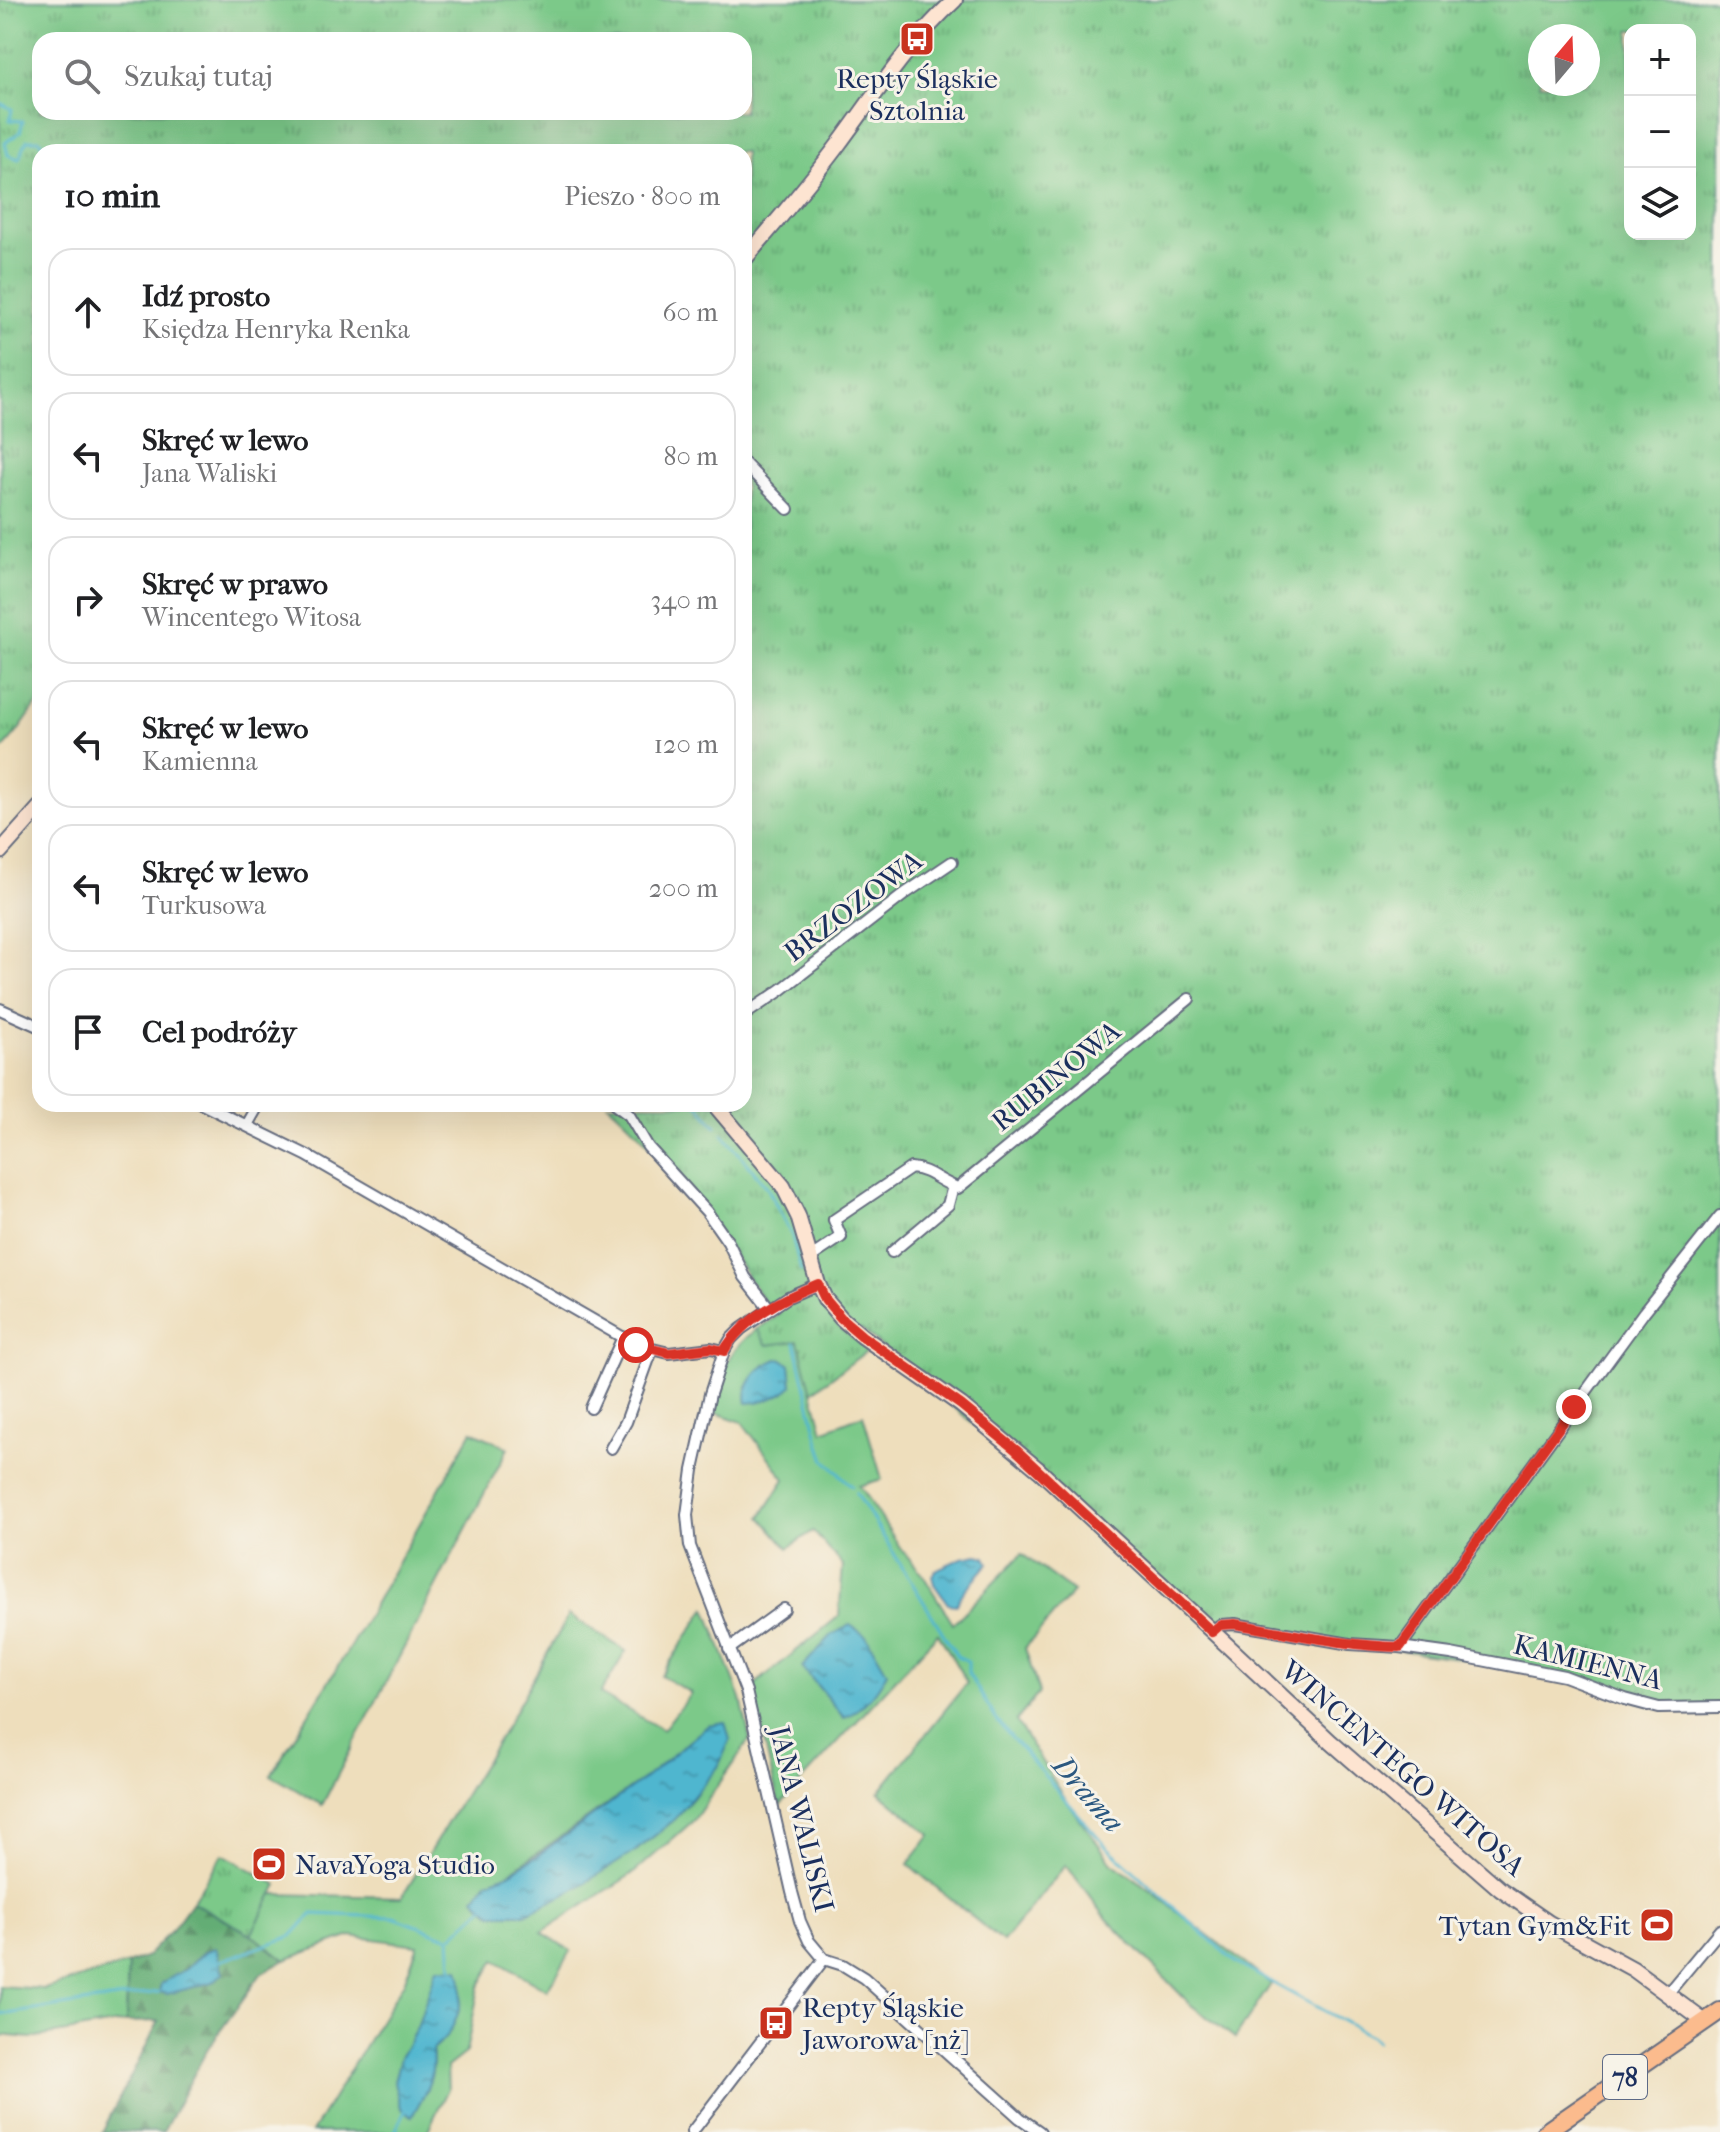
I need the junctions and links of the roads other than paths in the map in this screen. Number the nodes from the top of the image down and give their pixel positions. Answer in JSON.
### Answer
{"nodes":[{"id":1,"x":955,"y":0,"type":"edge"},
{"id":2,"x":752,"y":250,"type":"edge"},
{"id":3,"x":752,"y":471,"type":"edge"},
{"id":4,"x":788,"y":509,"type":"dead end"},
{"id":5,"x":32,"y":816,"type":"edge"},
{"id":6,"x":0,"y":852,"type":"edge"},
{"id":7,"x":952,"y":862,"type":"dead end"},
{"id":8,"x":1189,"y":999,"type":"dead end"},
{"id":9,"x":0,"y":1009,"type":"edge"},
{"id":10,"x":752,"y":1010,"type":"edge"},
{"id":11,"x":32,"y":1023,"type":"edge"},
{"id":12,"x":219,"y":1112,"type":"edge"},
{"id":13,"x":254,"y":1112,"type":"edge"},
{"id":14,"x":625,"y":1112,"type":"edge"},
{"id":15,"x":721,"y":1112,"type":"edge"},
{"id":16,"x":247,"y":1125,"type":"junction"},
{"id":17,"x":953,"y":1186,"type":"junction"},
{"id":18,"x":1720,"y":1216,"type":"edge"},
{"id":19,"x":892,"y":1252,"type":"dead end"},
{"id":20,"x":811,"y":1257,"type":"junction"},
{"id":21,"x":818,"y":1284,"type":"junction"},
{"id":22,"x":770,"y":1309,"type":"junction"},
{"id":23,"x":623,"y":1337,"type":"junction"},
{"id":24,"x":652,"y":1350,"type":"junction"},
{"id":25,"x":724,"y":1351,"type":"junction"},
{"id":26,"x":591,"y":1408,"type":"dead end"},
{"id":27,"x":611,"y":1448,"type":"dead end"},
{"id":28,"x":784,"y":1609,"type":"dead end"},
{"id":29,"x":1212,"y":1632,"type":"junction"},
{"id":30,"x":1400,"y":1647,"type":"junction"},
{"id":31,"x":729,"y":1649,"type":"junction"},
{"id":32,"x":1720,"y":1707,"type":"edge"},
{"id":33,"x":1720,"y":1930,"type":"edge"},
{"id":34,"x":824,"y":1959,"type":"junction"},
{"id":35,"x":1667,"y":1994,"type":"junction"},
{"id":36,"x":1720,"y":2011,"type":"edge"},
{"id":37,"x":1705,"y":2022,"type":"junction"},
{"id":38,"x":692,"y":2132,"type":"edge"},
{"id":39,"x":1040,"y":2132,"type":"edge"},
{"id":40,"x":1545,"y":2132,"type":"edge"}],
"edges":[{"from":1,"to":2,"type":"street"},
{"from":3,"to":4,"type":"street"},
{"from":5,"to":6,"type":"street"},
{"from":7,"to":10,"type":"street","name":"BRZOZOWA"},
{"from":8,"to":17,"type":"street","name":"RUBINOWA"},
{"from":9,"to":11,"type":"street"},
{"from":12,"to":16,"type":"street"},
{"from":13,"to":16,"type":"street"},
{"from":14,"to":22,"type":"street"},
{"from":15,"to":20,"type":"street","name":"WINCENTEGO WITOSA"},
{"from":16,"to":23,"type":"street"},
{"from":17,"to":19,"type":"street","name":"RUBINOWA"},
{"from":17,"to":20,"type":"street"},
{"from":18,"to":30,"type":"street"},
{"from":20,"to":21,"type":"street","name":"WINCENTEGO WITOSA"},
{"from":21,"to":22,"type":"street","name":"JANA WALISKI"},
{"from":21,"to":29,"type":"street","name":"WINCENTEGO WITOSA"},
{"from":22,"to":25,"type":"street","name":"JANA WALISKI"},
{"from":23,"to":24,"type":"street"},
{"from":23,"to":26,"type":"street"},
{"from":24,"to":25,"type":"street"},
{"from":24,"to":27,"type":"street"},
{"from":25,"to":31,"type":"street","name":"JANA WALISKI"},
{"from":28,"to":31,"type":"street"},
{"from":29,"to":30,"type":"street","name":"KAMIENNA"},
{"from":29,"to":35,"type":"street","name":"WINCENTEGO WITOSA"},
{"from":30,"to":32,"type":"street","name":"KAMIENNA"},
{"from":31,"to":34,"type":"street","name":"JANA WALISKI"},
{"from":33,"to":35,"type":"street"},
{"from":34,"to":38,"type":"street"},
{"from":34,"to":39,"type":"street"},
{"from":35,"to":37,"type":"street","name":"WINCENTEGO WITOSA"},
{"from":36,"to":37,"type":"main road","number":"78"},
{"from":37,"to":40,"type":"main road","number":"78"}]}
